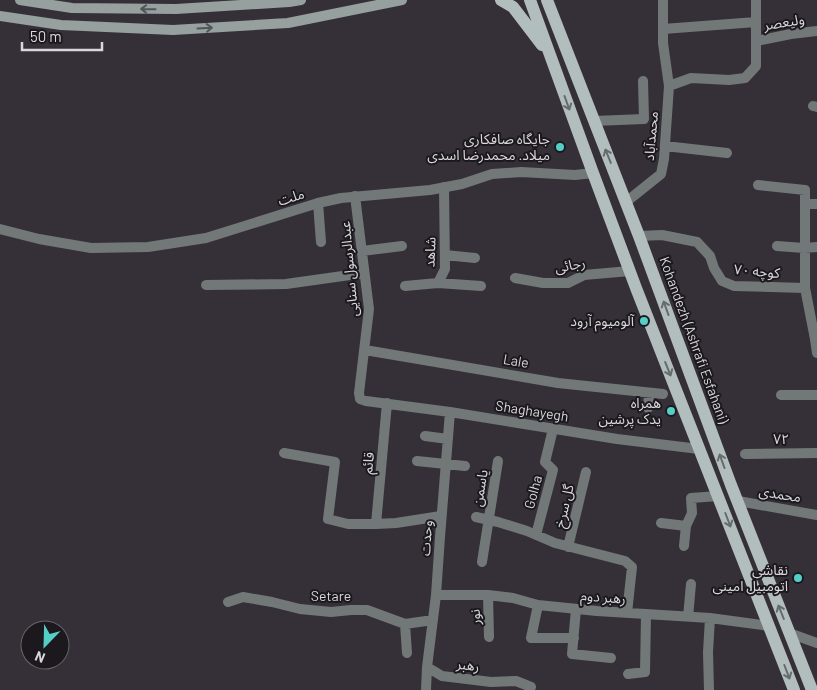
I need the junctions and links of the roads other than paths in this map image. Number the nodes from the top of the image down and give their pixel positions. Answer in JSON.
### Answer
{"nodes":[{"id":1,"x":20,"y":0,"type":"edge"},
{"id":2,"x":301,"y":0,"type":"edge"},
{"id":3,"x":402,"y":0,"type":"edge"},
{"id":4,"x":501,"y":0,"type":"edge"},
{"id":5,"x":530,"y":0,"type":"edge"},
{"id":6,"x":547,"y":0,"type":"edge"},
{"id":7,"x":556,"y":0,"type":"edge"},
{"id":8,"x":663,"y":0,"type":"edge"},
{"id":9,"x":756,"y":0,"type":"edge"},
{"id":10,"x":382,"y":2,"type":"edge"},
{"id":11,"x":175,"y":5,"type":"edge"},
{"id":12,"x":553,"y":15,"type":"junction"},
{"id":13,"x":0,"y":16,"type":"edge"},
{"id":14,"x":756,"y":22,"type":"junction"},
{"id":15,"x":663,"y":29,"type":"junction"},
{"id":16,"x":817,"y":31,"type":"edge"},
{"id":17,"x":756,"y":41,"type":"junction"},
{"id":18,"x":551,"y":57,"type":"junction"},
{"id":19,"x":643,"y":81,"type":"dead end"},
{"id":20,"x":669,"y":86,"type":"junction"},
{"id":21,"x":594,"y":121,"type":"junction"},
{"id":22,"x":665,"y":146,"type":"junction"},
{"id":23,"x":727,"y":153,"type":"dead end"},
{"id":24,"x":593,"y":174,"type":"junction"},
{"id":25,"x":758,"y":185,"type":"dead end"},
{"id":26,"x":444,"y":187,"type":"junction"},
{"id":27,"x":355,"y":196,"type":"junction"},
{"id":28,"x":626,"y":202,"type":"junction"},
{"id":29,"x":318,"y":203,"type":"junction"},
{"id":30,"x":804,"y":204,"type":"junction"},
{"id":31,"x":817,"y":204,"type":"edge"},
{"id":32,"x":0,"y":229,"type":"edge"},
{"id":33,"x":640,"y":236,"type":"junction"},
{"id":34,"x":321,"y":242,"type":"dead end"},
{"id":35,"x":402,"y":246,"type":"dead end"},
{"id":36,"x":776,"y":246,"type":"dead end"},
{"id":37,"x":817,"y":247,"type":"edge"},
{"id":38,"x":804,"y":248,"type":"junction"},
{"id":39,"x":362,"y":251,"type":"junction"},
{"id":40,"x":444,"y":255,"type":"junction"},
{"id":41,"x":475,"y":258,"type":"dead end"},
{"id":42,"x":630,"y":271,"type":"junction"},
{"id":43,"x":364,"y":273,"type":"junction"},
{"id":44,"x":515,"y":278,"type":"dead end"},
{"id":45,"x":438,"y":283,"type":"junction"},
{"id":46,"x":206,"y":284,"type":"dead end"},
{"id":47,"x":405,"y":286,"type":"dead end"},
{"id":48,"x":481,"y":286,"type":"dead end"},
{"id":49,"x":805,"y":288,"type":"junction"},
{"id":50,"x":816,"y":338,"type":"edge"},
{"id":51,"x":365,"y":350,"type":"junction"},
{"id":52,"x":817,"y":353,"type":"edge"},
{"id":53,"x":649,"y":393,"type":"junction"},
{"id":54,"x":663,"y":394,"type":"dead end"},
{"id":55,"x":781,"y":395,"type":"dead end"},
{"id":56,"x":817,"y":395,"type":"edge"},
{"id":57,"x":360,"y":399,"type":"joint"},
{"id":58,"x":387,"y":403,"type":"junction"},
{"id":59,"x":648,"y":408,"type":"dead end"},
{"id":60,"x":450,"y":412,"type":"junction"},
{"id":61,"x":552,"y":429,"type":"junction"},
{"id":62,"x":425,"y":436,"type":"dead end"},
{"id":63,"x":448,"y":440,"type":"junction"},
{"id":64,"x":699,"y":449,"type":"junction"},
{"id":65,"x":284,"y":453,"type":"dead end"},
{"id":66,"x":817,"y":453,"type":"edge"},
{"id":67,"x":745,"y":454,"type":"dead end"},
{"id":68,"x":417,"y":461,"type":"dead end"},
{"id":69,"x":498,"y":461,"type":"dead end"},
{"id":70,"x":446,"y":464,"type":"junction"},
{"id":71,"x":465,"y":466,"type":"dead end"},
{"id":72,"x":586,"y":472,"type":"dead end"},
{"id":73,"x":718,"y":496,"type":"junction"},
{"id":74,"x":738,"y":501,"type":"junction"},
{"id":75,"x":817,"y":515,"type":"edge"},
{"id":76,"x":441,"y":516,"type":"junction"},
{"id":77,"x":476,"y":518,"type":"dead end"},
{"id":78,"x":488,"y":520,"type":"junction"},
{"id":79,"x":661,"y":523,"type":"dead end"},
{"id":80,"x":376,"y":524,"type":"junction"},
{"id":81,"x":686,"y":526,"type":"junction"},
{"id":82,"x":536,"y":535,"type":"junction"},
{"id":83,"x":684,"y":546,"type":"dead end"},
{"id":84,"x":568,"y":547,"type":"junction"},
{"id":85,"x":482,"y":562,"type":"dead end"},
{"id":86,"x":691,"y":584,"type":"dead end"},
{"id":87,"x":436,"y":595,"type":"junction"},
{"id":88,"x":488,"y":595,"type":"junction"},
{"id":89,"x":228,"y":602,"type":"dead end"},
{"id":90,"x":538,"y":605,"type":"junction"},
{"id":91,"x":576,"y":609,"type":"junction"},
{"id":92,"x":627,"y":613,"type":"junction"},
{"id":93,"x":646,"y":614,"type":"junction"},
{"id":94,"x":688,"y":616,"type":"junction"},
{"id":95,"x":710,"y":618,"type":"junction"},
{"id":96,"x":433,"y":620,"type":"junction"},
{"id":97,"x":405,"y":624,"type":"junction"},
{"id":98,"x":769,"y":626,"type":"junction"},
{"id":99,"x":790,"y":632,"type":"junction"},
{"id":100,"x":489,"y":637,"type":"dead end"},
{"id":101,"x":574,"y":638,"type":"junction"},
{"id":102,"x":816,"y":639,"type":"edge"},
{"id":103,"x":407,"y":653,"type":"dead end"},
{"id":104,"x":610,"y":658,"type":"dead end"},
{"id":105,"x":427,"y":667,"type":"junction"},
{"id":106,"x":628,"y":674,"type":"dead end"},
{"id":107,"x":531,"y":687,"type":"dead end"},
{"id":108,"x":426,"y":690,"type":"edge"},
{"id":109,"x":709,"y":690,"type":"edge"},
{"id":110,"x":794,"y":690,"type":"edge"},
{"id":111,"x":812,"y":690,"type":"edge"}],
"edges":[{"from":11,"to":1,"type":"main road","one_way":true},
{"from":2,"to":11,"type":"main road"},
{"from":3,"to":10,"type":"main road"},
{"from":4,"to":18,"type":"main road"},
{"from":5,"to":18,"type":"main road"},
{"from":6,"to":12,"type":"main road","name":"Kohandezh (Ashrafi Esfahani)"},
{"from":7,"to":12,"type":"main road"},
{"from":8,"to":15,"type":"street","name":"محمدآباد"},
{"from":9,"to":14,"type":"street"},
{"from":13,"to":10,"type":"main road","one_way":true},
{"from":12,"to":21,"type":"main road","name":"Kohandezh (Ashrafi Esfahani)"},
{"from":14,"to":15,"type":"street"},
{"from":14,"to":17,"type":"street"},
{"from":15,"to":20,"type":"street","name":"محمدآباد"},
{"from":16,"to":17,"type":"street","name":"ولیعصر"},
{"from":17,"to":20,"type":"street"},
{"from":18,"to":24,"type":"main road","one_way":true},
{"from":19,"to":21,"type":"street"},
{"from":20,"to":22,"type":"street","name":"محمدآباد"},
{"from":28,"to":21,"type":"main road","name":"Kohandezh (Ashrafi Esfahani)","one_way":true},
{"from":22,"to":23,"type":"street"},
{"from":22,"to":28,"type":"street","name":"محمدآباد"},
{"from":24,"to":26,"type":"street","name":"ملت"},
{"from":24,"to":42,"type":"main road"},
{"from":25,"to":30,"type":"street"},
{"from":26,"to":27,"type":"street","name":"ملت"},
{"from":26,"to":40,"type":"street","name":"شاهد"},
{"from":27,"to":29,"type":"street","name":"ملت"},
{"from":27,"to":39,"type":"street","name":"عبدالرسول سنایی"},
{"from":28,"to":33,"type":"main road","name":"Kohandezh (Ashrafi Esfahani)"},
{"from":29,"to":32,"type":"street","name":"ملت"},
{"from":29,"to":34,"type":"street"},
{"from":30,"to":31,"type":"street"},
{"from":30,"to":38,"type":"street"},
{"from":33,"to":49,"type":"street","name":"کوچه ۷۰"},
{"from":74,"to":33,"type":"main road","name":"Kohandezh (Ashrafi Esfahani)","one_way":true},
{"from":35,"to":39,"type":"street"},
{"from":36,"to":38,"type":"street"},
{"from":37,"to":38,"type":"street"},
{"from":38,"to":49,"type":"street"},
{"from":39,"to":43,"type":"street","name":"عبدالرسول سنایی"},
{"from":40,"to":41,"type":"street"},
{"from":40,"to":45,"type":"street","name":"شاهد"},
{"from":42,"to":44,"type":"street","name":"رجائی"},
{"from":42,"to":64,"type":"main road","one_way":true},
{"from":43,"to":46,"type":"street"},
{"from":43,"to":51,"type":"street","name":"عبدالرسول سنایی"},
{"from":45,"to":47,"type":"street","name":"شاهد"},
{"from":45,"to":48,"type":"street"},
{"from":49,"to":50,"type":"street"},
{"from":50,"to":52,"type":"street"},
{"from":51,"to":53,"type":"street","name":"Lale"},
{"from":51,"to":57,"type":"street","name":"عبدالرسول سنایی"},
{"from":53,"to":54,"type":"street","name":"Lale"},
{"from":53,"to":59,"type":"street"},
{"from":55,"to":56,"type":"street"},
{"from":57,"to":58,"type":"street","name":"Shaghayegh"},
{"from":58,"to":60,"type":"street","name":"Shaghayegh"},
{"from":58,"to":80,"type":"street","name":"قائم"},
{"from":60,"to":61,"type":"street","name":"Shaghayegh"},
{"from":60,"to":63,"type":"street","name":"وحدت"},
{"from":61,"to":64,"type":"street","name":"Shaghayegh"},
{"from":61,"to":82,"type":"street","name":"Golha"},
{"from":62,"to":63,"type":"street"},
{"from":63,"to":70,"type":"street","name":"وحدت"},
{"from":64,"to":73,"type":"main road"},
{"from":65,"to":80,"type":"street"},
{"from":66,"to":67,"type":"street","name":"۷۲"},
{"from":68,"to":70,"type":"street"},
{"from":69,"to":78,"type":"street","name":"یاسمن"},
{"from":70,"to":71,"type":"street"},
{"from":70,"to":76,"type":"street","name":"وحدت"},
{"from":72,"to":84,"type":"street","name":"گل سرخ"},
{"from":73,"to":81,"type":"street"},
{"from":73,"to":98,"type":"main road","one_way":true},
{"from":74,"to":75,"type":"street","name":"محمدی"},
{"from":99,"to":74,"type":"main road","name":"Kohandezh (Ashrafi Esfahani)","one_way":true},
{"from":76,"to":80,"type":"street"},
{"from":76,"to":87,"type":"street","name":"وحدت"},
{"from":77,"to":78,"type":"street"},
{"from":78,"to":82,"type":"street"},
{"from":78,"to":85,"type":"street","name":"یاسمن"},
{"from":79,"to":81,"type":"street"},
{"from":81,"to":83,"type":"street"},
{"from":82,"to":84,"type":"street"},
{"from":84,"to":92,"type":"street"},
{"from":86,"to":94,"type":"street"},
{"from":87,"to":88,"type":"street","name":"رهبر دوم"},
{"from":87,"to":96,"type":"street","name":"وحدت"},
{"from":88,"to":90,"type":"street","name":"رهبر دوم"},
{"from":88,"to":100,"type":"street","name":"نور"},
{"from":89,"to":97,"type":"street","name":"Setare"},
{"from":90,"to":91,"type":"street","name":"رهبر دوم"},
{"from":90,"to":101,"type":"street"},
{"from":91,"to":92,"type":"street","name":"رهبر دوم"},
{"from":91,"to":101,"type":"street"},
{"from":92,"to":93,"type":"street","name":"رهبر دوم"},
{"from":93,"to":94,"type":"street","name":"رهبر دوم"},
{"from":93,"to":106,"type":"street"},
{"from":94,"to":95,"type":"street","name":"رهبر دوم"},
{"from":95,"to":98,"type":"street","name":"رهبر دوم"},
{"from":95,"to":109,"type":"street"},
{"from":96,"to":97,"type":"street","name":"Setare"},
{"from":96,"to":105,"type":"street","name":"وحدت"},
{"from":97,"to":103,"type":"street"},
{"from":98,"to":110,"type":"main road","one_way":true},
{"from":99,"to":102,"type":"street"},
{"from":99,"to":111,"type":"main road","name":"Kohandezh (Ashrafi Esfahani)"},
{"from":101,"to":104,"type":"street"},
{"from":105,"to":107,"type":"street","name":"رهبر"},
{"from":105,"to":108,"type":"street"}]}
